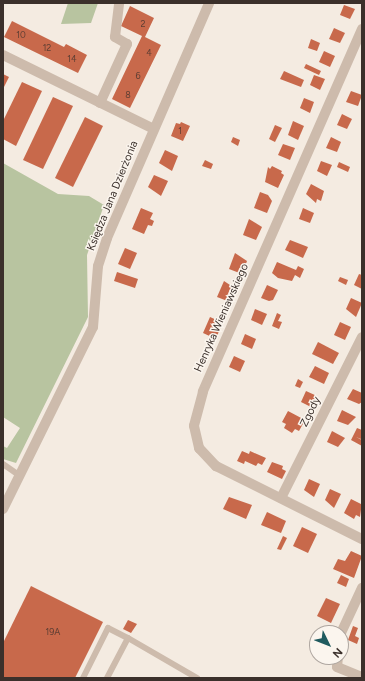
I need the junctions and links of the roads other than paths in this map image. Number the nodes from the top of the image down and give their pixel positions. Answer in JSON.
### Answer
{"nodes":[{"id":1,"x":119,"y":3,"type":"edge"},
{"id":2,"x":209,"y":3,"type":"edge"},
{"id":3,"x":362,"y":29,"type":"edge"},
{"id":4,"x":3,"y":55,"type":"edge"},
{"id":5,"x":100,"y":102,"type":"junction"},
{"id":6,"x":154,"y":129,"type":"junction"},
{"id":7,"x":362,"y":337,"type":"edge"},
{"id":8,"x":3,"y":464,"type":"edge"},
{"id":9,"x":20,"y":476,"type":"junction"},
{"id":10,"x":281,"y":498,"type":"junction"},
{"id":11,"x":3,"y":510,"type":"edge"},
{"id":12,"x":362,"y":539,"type":"edge"},
{"id":13,"x":362,"y":588,"type":"edge"},
{"id":14,"x":345,"y":625,"type":"edge"},
{"id":15,"x":128,"y":638,"type":"junction"},
{"id":16,"x":337,"y":665,"type":"edge"},
{"id":17,"x":83,"y":678,"type":"edge"},
{"id":18,"x":107,"y":678,"type":"edge"},
{"id":19,"x":197,"y":678,"type":"edge"},
{"id":20,"x":362,"y":678,"type":"edge"}],
"edges":[{"from":1,"to":5,"type":"street"},
{"from":2,"to":6,"type":"street","name":"Księdza Jana Dzierżonia"},
{"from":3,"to":10,"type":"street","name":"Henryka Wieniawskiego"},
{"from":4,"to":5,"type":"street"},
{"from":5,"to":6,"type":"street"},
{"from":6,"to":9,"type":"street","name":"Księdza Jana Dzierżonia"},
{"from":7,"to":10,"type":"street","name":"Zgody"},
{"from":8,"to":9,"type":"lane"},
{"from":9,"to":11,"type":"street","name":"Księdza Jana Dzierżonia"},
{"from":10,"to":12,"type":"street","name":"Henryka Wieniawskiego"},
{"from":13,"to":14,"type":"street"},
{"from":15,"to":17,"type":"lane"},
{"from":15,"to":18,"type":"lane"},
{"from":15,"to":19,"type":"lane"},
{"from":16,"to":20,"type":"street"}]}
